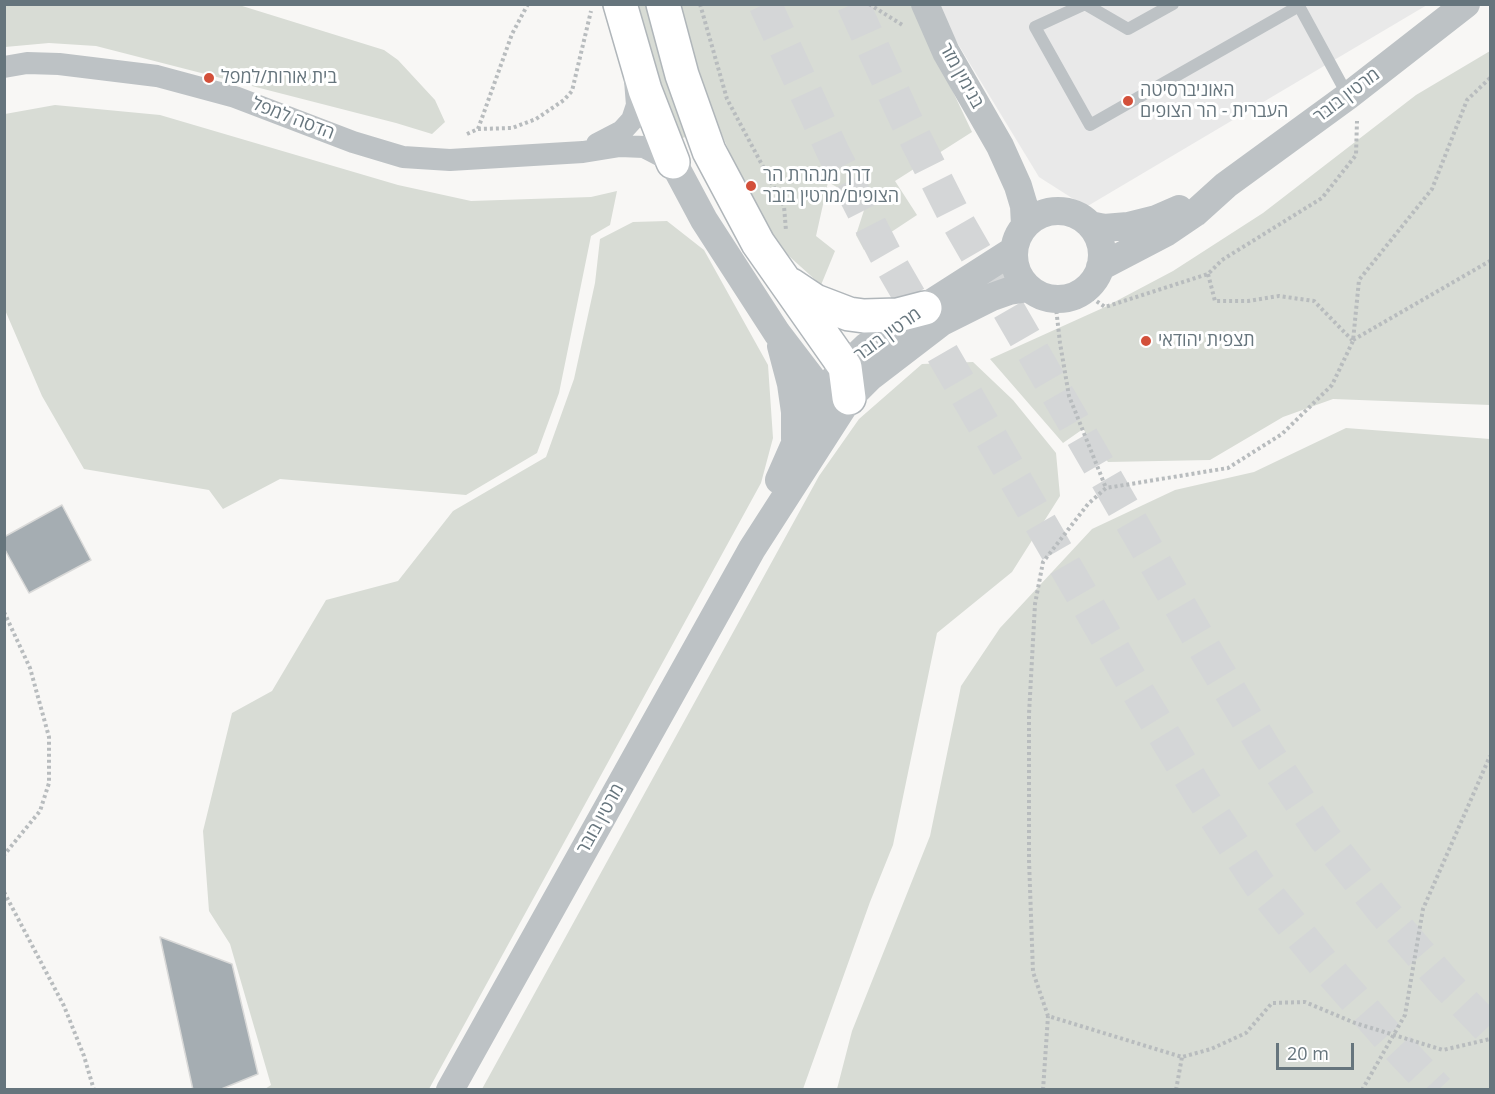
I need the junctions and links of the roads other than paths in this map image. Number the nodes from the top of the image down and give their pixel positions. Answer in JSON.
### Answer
{"nodes":[{"id":1,"x":620,"y":4,"type":"edge"},
{"id":2,"x":663,"y":4,"type":"edge"},
{"id":3,"x":926,"y":4,"type":"edge"},
{"id":4,"x":1085,"y":4,"type":"edge"},
{"id":5,"x":1173,"y":4,"type":"edge"},
{"id":6,"x":1466,"y":4,"type":"edge"},
{"id":7,"x":1298,"y":5,"type":"edge"},
{"id":8,"x":634,"y":55,"type":"junction"},
{"id":9,"x":4,"y":67,"type":"edge"},
{"id":10,"x":1348,"y":96,"type":"junction"},
{"id":11,"x":1000,"y":146,"type":"junction"},
{"id":12,"x":583,"y":152,"type":"junction"},
{"id":13,"x":673,"y":162,"type":"junction"},
{"id":14,"x":1226,"y":185,"type":"junction"},
{"id":15,"x":1065,"y":211,"type":"junction"},
{"id":16,"x":1090,"y":225,"type":"junction"},
{"id":17,"x":1020,"y":237,"type":"junction"},
{"id":18,"x":1100,"y":267,"type":"junction"},
{"id":19,"x":780,"y":275,"type":"junction"},
{"id":20,"x":1029,"y":288,"type":"junction"},
{"id":21,"x":925,"y":308,"type":"junction"},
{"id":22,"x":777,"y":333,"type":"junction"},
{"id":23,"x":839,"y":386,"type":"junction"},
{"id":24,"x":795,"y":444,"type":"junction"},
{"id":25,"x":752,"y":549,"type":"junction"},
{"id":26,"x":450,"y":1089,"type":"edge"}],
"edges":[{"from":1,"to":8,"type":"main road"},
{"from":2,"to":19,"type":"main road"},
{"from":3,"to":11,"type":"street","name":"בנימין מזר"},
{"from":4,"to":5,"type":"lane"},
{"from":4,"to":7,"type":"lane"},
{"from":6,"to":10,"type":"street","name":"מרטין בובר"},
{"from":7,"to":10,"type":"lane"},
{"from":8,"to":12,"type":"street","name":"הדסה למפל"},
{"from":8,"to":13,"type":"main road"},
{"from":9,"to":12,"type":"street","name":"הדסה למפל"},
{"from":10,"to":14,"type":"street","name":"מרטין בובר"},
{"from":11,"to":15,"type":"street","name":"בנימין מזר"},
{"from":11,"to":17,"type":"street","name":"בנימין מזר"},
{"from":12,"to":13,"type":"street","name":"הדסה למפל"},
{"from":13,"to":22,"type":"street"},
{"from":14,"to":16,"type":"street","name":"מרטין בובר"},
{"from":14,"to":18,"type":"street","name":"מרטין בובר"},
{"from":15,"to":16,"type":"street"},
{"from":15,"to":17,"type":"street"},
{"from":16,"to":18,"type":"street"},
{"from":17,"to":20,"type":"street"},
{"from":17,"to":21,"type":"street","name":"מרטין בובר"},
{"from":18,"to":20,"type":"street"},
{"from":19,"to":21,"type":"main road"},
{"from":19,"to":23,"type":"main road"},
{"from":20,"to":23,"type":"street","name":"מרטין בובר"},
{"from":21,"to":23,"type":"street","name":"מרטין בובר"},
{"from":22,"to":23,"type":"street"},
{"from":22,"to":24,"type":"street"},
{"from":23,"to":24,"type":"street","name":"מרטין בובר"},
{"from":23,"to":25,"type":"street","name":"מרטין בובר"},
{"from":24,"to":25,"type":"street","name":"מרטין בובר"},
{"from":25,"to":26,"type":"street","name":"מרטין בובר"}]}
